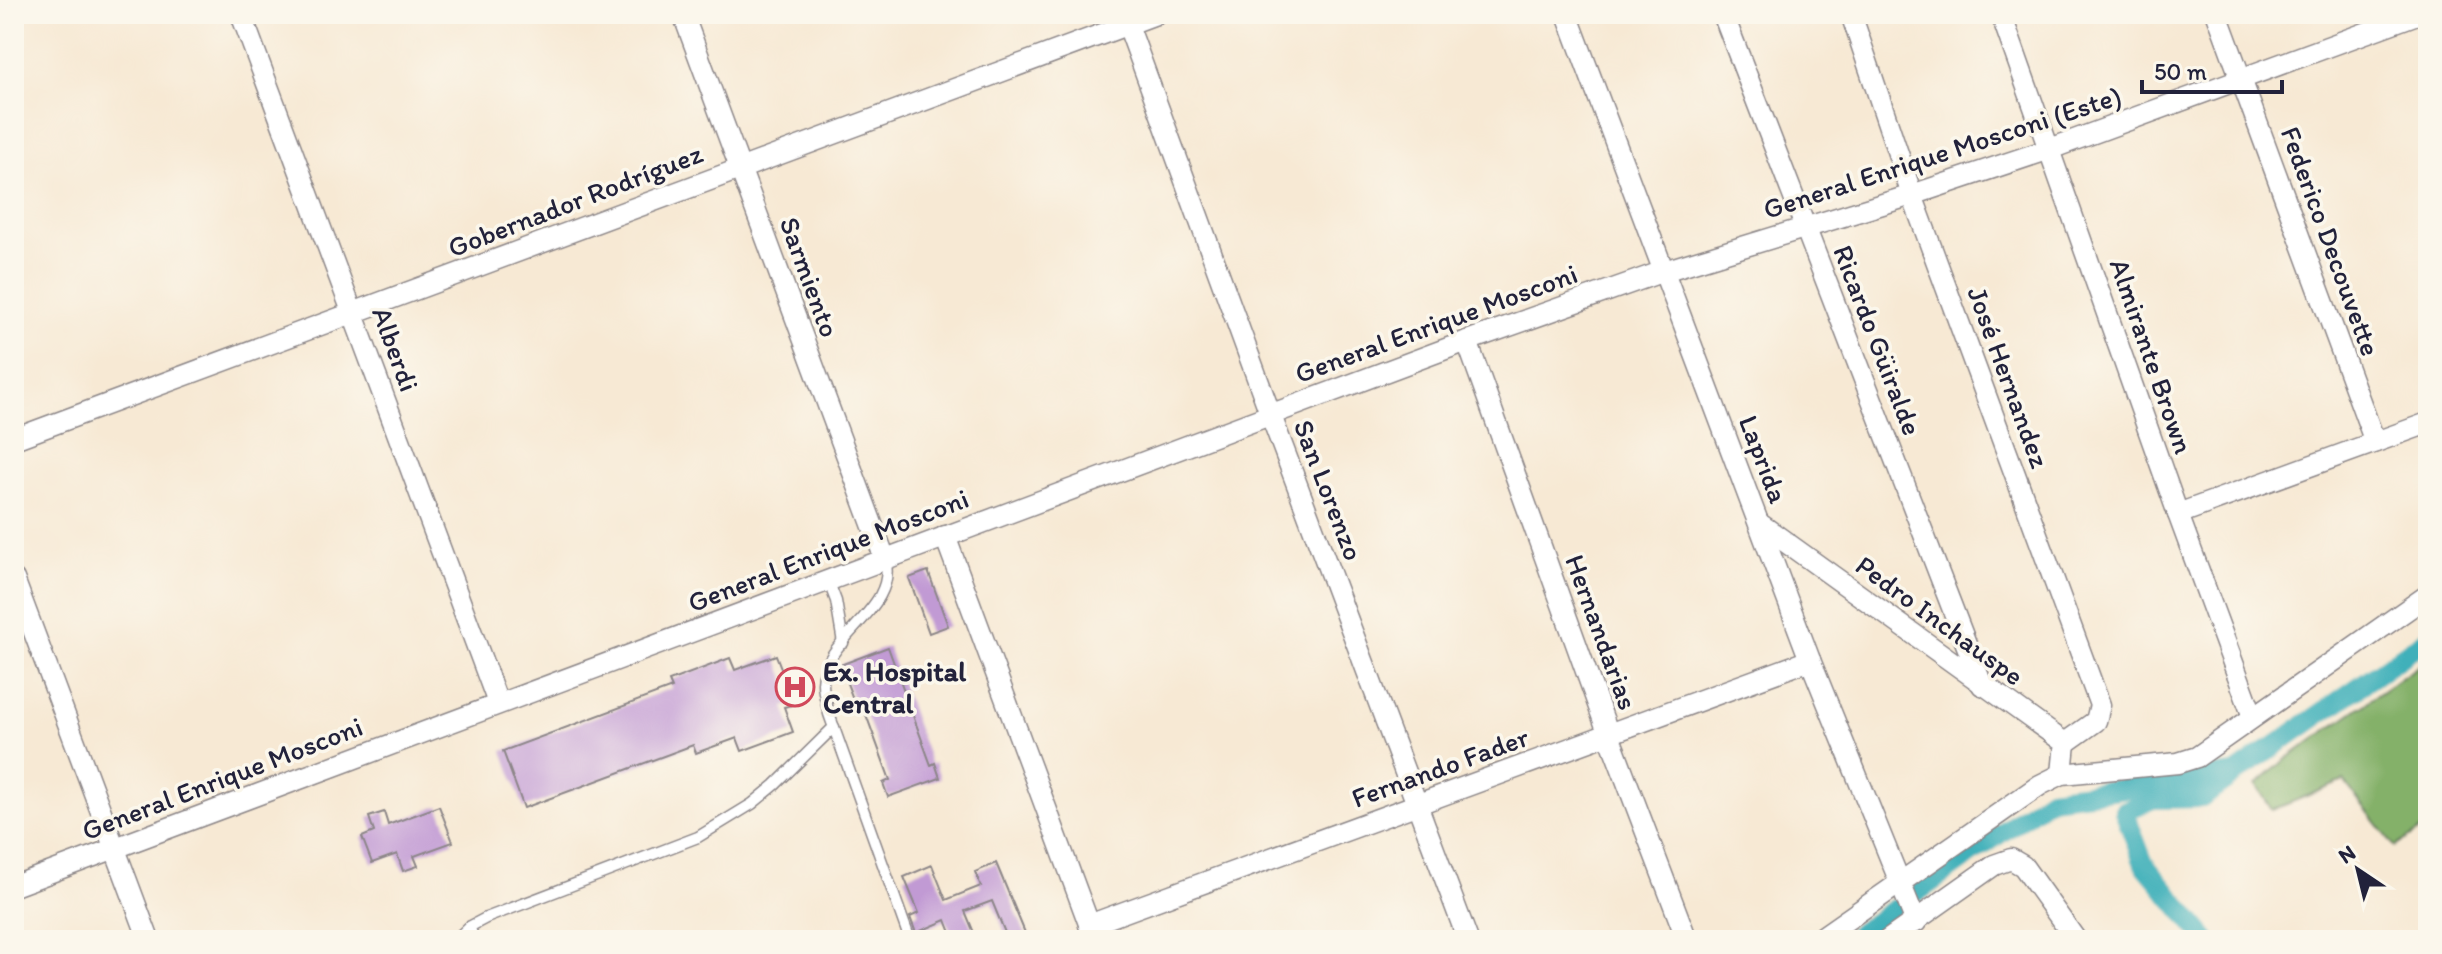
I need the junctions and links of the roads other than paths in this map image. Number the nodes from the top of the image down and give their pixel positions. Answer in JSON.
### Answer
{"nodes":[{"id":1,"x":241,"y":14,"type":"edge"},
{"id":2,"x":683,"y":14,"type":"edge"},
{"id":3,"x":1156,"y":14,"type":"edge"},
{"id":4,"x":1567,"y":14,"type":"edge"},
{"id":5,"x":1723,"y":14,"type":"edge"},
{"id":6,"x":1851,"y":14,"type":"edge"},
{"id":7,"x":2001,"y":14,"type":"edge"},
{"id":8,"x":2217,"y":14,"type":"edge"},
{"id":9,"x":2417,"y":14,"type":"edge"},
{"id":10,"x":1126,"y":19,"type":"edge"},
{"id":11,"x":2241,"y":78,"type":"junction"},
{"id":12,"x":2050,"y":149,"type":"junction"},
{"id":13,"x":740,"y":168,"type":"junction"},
{"id":14,"x":1912,"y":195,"type":"junction"},
{"id":15,"x":1805,"y":228,"type":"junction"},
{"id":16,"x":1664,"y":271,"type":"junction"},
{"id":17,"x":353,"y":314,"type":"junction"},
{"id":18,"x":1467,"y":341,"type":"junction"},
{"id":19,"x":1270,"y":413,"type":"junction"},
{"id":20,"x":2428,"y":423,"type":"edge"},
{"id":21,"x":14,"y":439,"type":"edge"},
{"id":22,"x":2375,"y":442,"type":"junction"},
{"id":23,"x":2178,"y":514,"type":"junction"},
{"id":24,"x":1759,"y":523,"type":"junction"},
{"id":25,"x":945,"y":536,"type":"junction"},
{"id":26,"x":885,"y":559,"type":"junction"},
{"id":27,"x":14,"y":579,"type":"edge"},
{"id":28,"x":828,"y":580,"type":"junction"},
{"id":29,"x":2428,"y":595,"type":"edge"},
{"id":30,"x":843,"y":643,"type":"junction"},
{"id":31,"x":1810,"y":660,"type":"junction"},
{"id":32,"x":1982,"y":685,"type":"junction"},
{"id":33,"x":498,"y":703,"type":"junction"},
{"id":34,"x":2253,"y":717,"type":"junction"},
{"id":35,"x":834,"y":727,"type":"junction"},
{"id":36,"x":1609,"y":735,"type":"junction"},
{"id":37,"x":2065,"y":743,"type":"junction"},
{"id":38,"x":2062,"y":774,"type":"junction"},
{"id":39,"x":1417,"y":805,"type":"junction"},
{"id":40,"x":116,"y":848,"type":"junction"},
{"id":41,"x":1899,"y":882,"type":"junction"},
{"id":42,"x":14,"y":886,"type":"edge"},
{"id":43,"x":1916,"y":922,"type":"junction"},
{"id":44,"x":469,"y":927,"type":"junction"},
{"id":45,"x":1092,"y":932,"type":"edge"},
{"id":46,"x":149,"y":940,"type":"edge"},
{"id":47,"x":455,"y":940,"type":"edge"},
{"id":48,"x":475,"y":940,"type":"edge"},
{"id":49,"x":910,"y":940,"type":"edge"},
{"id":50,"x":1468,"y":940,"type":"edge"},
{"id":51,"x":1687,"y":940,"type":"edge"},
{"id":52,"x":1818,"y":940,"type":"edge"},
{"id":53,"x":1888,"y":940,"type":"edge"},
{"id":54,"x":2076,"y":940,"type":"edge"}],
"edges":[{"from":1,"to":17,"type":"street","name":"Alberdi"},
{"from":2,"to":13,"type":"street","name":"Sarmiento"},
{"from":3,"to":10,"type":"street","name":"Gobernador Rodríguez"},
{"from":4,"to":16,"type":"street","name":"Laprida"},
{"from":5,"to":15,"type":"street","name":"Ricardo Güiralde"},
{"from":6,"to":14,"type":"street","name":"José Hernandez"},
{"from":7,"to":12,"type":"street","name":"Almirante Brown"},
{"from":8,"to":11,"type":"street","name":"Federico Decouvette"},
{"from":9,"to":11,"type":"street","name":"General Enrique Mosconi (Este)"},
{"from":10,"to":13,"type":"street","name":"Gobernador Rodríguez"},
{"from":10,"to":19,"type":"street","name":"San Lorenzo"},
{"from":11,"to":12,"type":"street","name":"General Enrique Mosconi (Este)"},
{"from":11,"to":22,"type":"street","name":"Federico Decouvette"},
{"from":12,"to":14,"type":"street","name":"General Enrique Mosconi (Este)"},
{"from":12,"to":23,"type":"street","name":"Almirante Brown"},
{"from":13,"to":17,"type":"street","name":"Gobernador Rodríguez"},
{"from":13,"to":26,"type":"street","name":"Sarmiento"},
{"from":14,"to":15,"type":"street","name":"General Enrique Mosconi (Este)"},
{"from":14,"to":37,"type":"street","name":"José Hernandez"},
{"from":15,"to":16,"type":"street","name":"General Enrique Mosconi (Este)"},
{"from":15,"to":32,"type":"street","name":"Ricardo Güiralde"},
{"from":16,"to":18,"type":"street","name":"General Enrique Mosconi"},
{"from":16,"to":24,"type":"street","name":"Laprida"},
{"from":17,"to":21,"type":"street","name":"Gobernador Rodríguez"},
{"from":17,"to":33,"type":"street","name":"Alberdi"},
{"from":18,"to":19,"type":"street","name":"General Enrique Mosconi"},
{"from":18,"to":36,"type":"street","name":"Hernandarias"},
{"from":19,"to":25,"type":"street","name":"General Enrique Mosconi"},
{"from":19,"to":39,"type":"street","name":"San Lorenzo"},
{"from":20,"to":22,"type":"street"},
{"from":22,"to":23,"type":"street"},
{"from":23,"to":34,"type":"street","name":"Almirante Brown"},
{"from":24,"to":31,"type":"street","name":"Laprida"},
{"from":24,"to":32,"type":"street","name":"Pedro Inchauspe"},
{"from":25,"to":26,"type":"street","name":"General Enrique Mosconi"},
{"from":25,"to":45,"type":"street"},
{"from":26,"to":28,"type":"street","name":"General Enrique Mosconi"},
{"from":26,"to":30,"type":"lane"},
{"from":27,"to":40,"type":"street"},
{"from":28,"to":30,"type":"lane"},
{"from":28,"to":33,"type":"street","name":"General Enrique Mosconi"},
{"from":29,"to":34,"type":"street"},
{"from":30,"to":35,"type":"lane"},
{"from":31,"to":36,"type":"street","name":"Fernando Fader"},
{"from":31,"to":41,"type":"street","name":"Laprida"},
{"from":32,"to":37,"type":"street","name":"Pedro Inchauspe"},
{"from":33,"to":40,"type":"street","name":"General Enrique Mosconi"},
{"from":34,"to":38,"type":"street"},
{"from":35,"to":44,"type":"lane"},
{"from":35,"to":49,"type":"lane"},
{"from":36,"to":39,"type":"street","name":"Fernando Fader"},
{"from":36,"to":51,"type":"street","name":"Hernandarias"},
{"from":37,"to":38,"type":"street"},
{"from":38,"to":41,"type":"street"},
{"from":39,"to":45,"type":"street","name":"Fernando Fader"},
{"from":39,"to":50,"type":"street","name":"San Lorenzo"},
{"from":40,"to":42,"type":"street","name":"General Enrique Mosconi"},
{"from":40,"to":46,"type":"street"},
{"from":41,"to":43,"type":"street","name":"Laprida"},
{"from":41,"to":52,"type":"street"},
{"from":43,"to":53,"type":"street"},
{"from":43,"to":54,"type":"street"},
{"from":44,"to":47,"type":"lane"},
{"from":44,"to":48,"type":"lane"}]}
